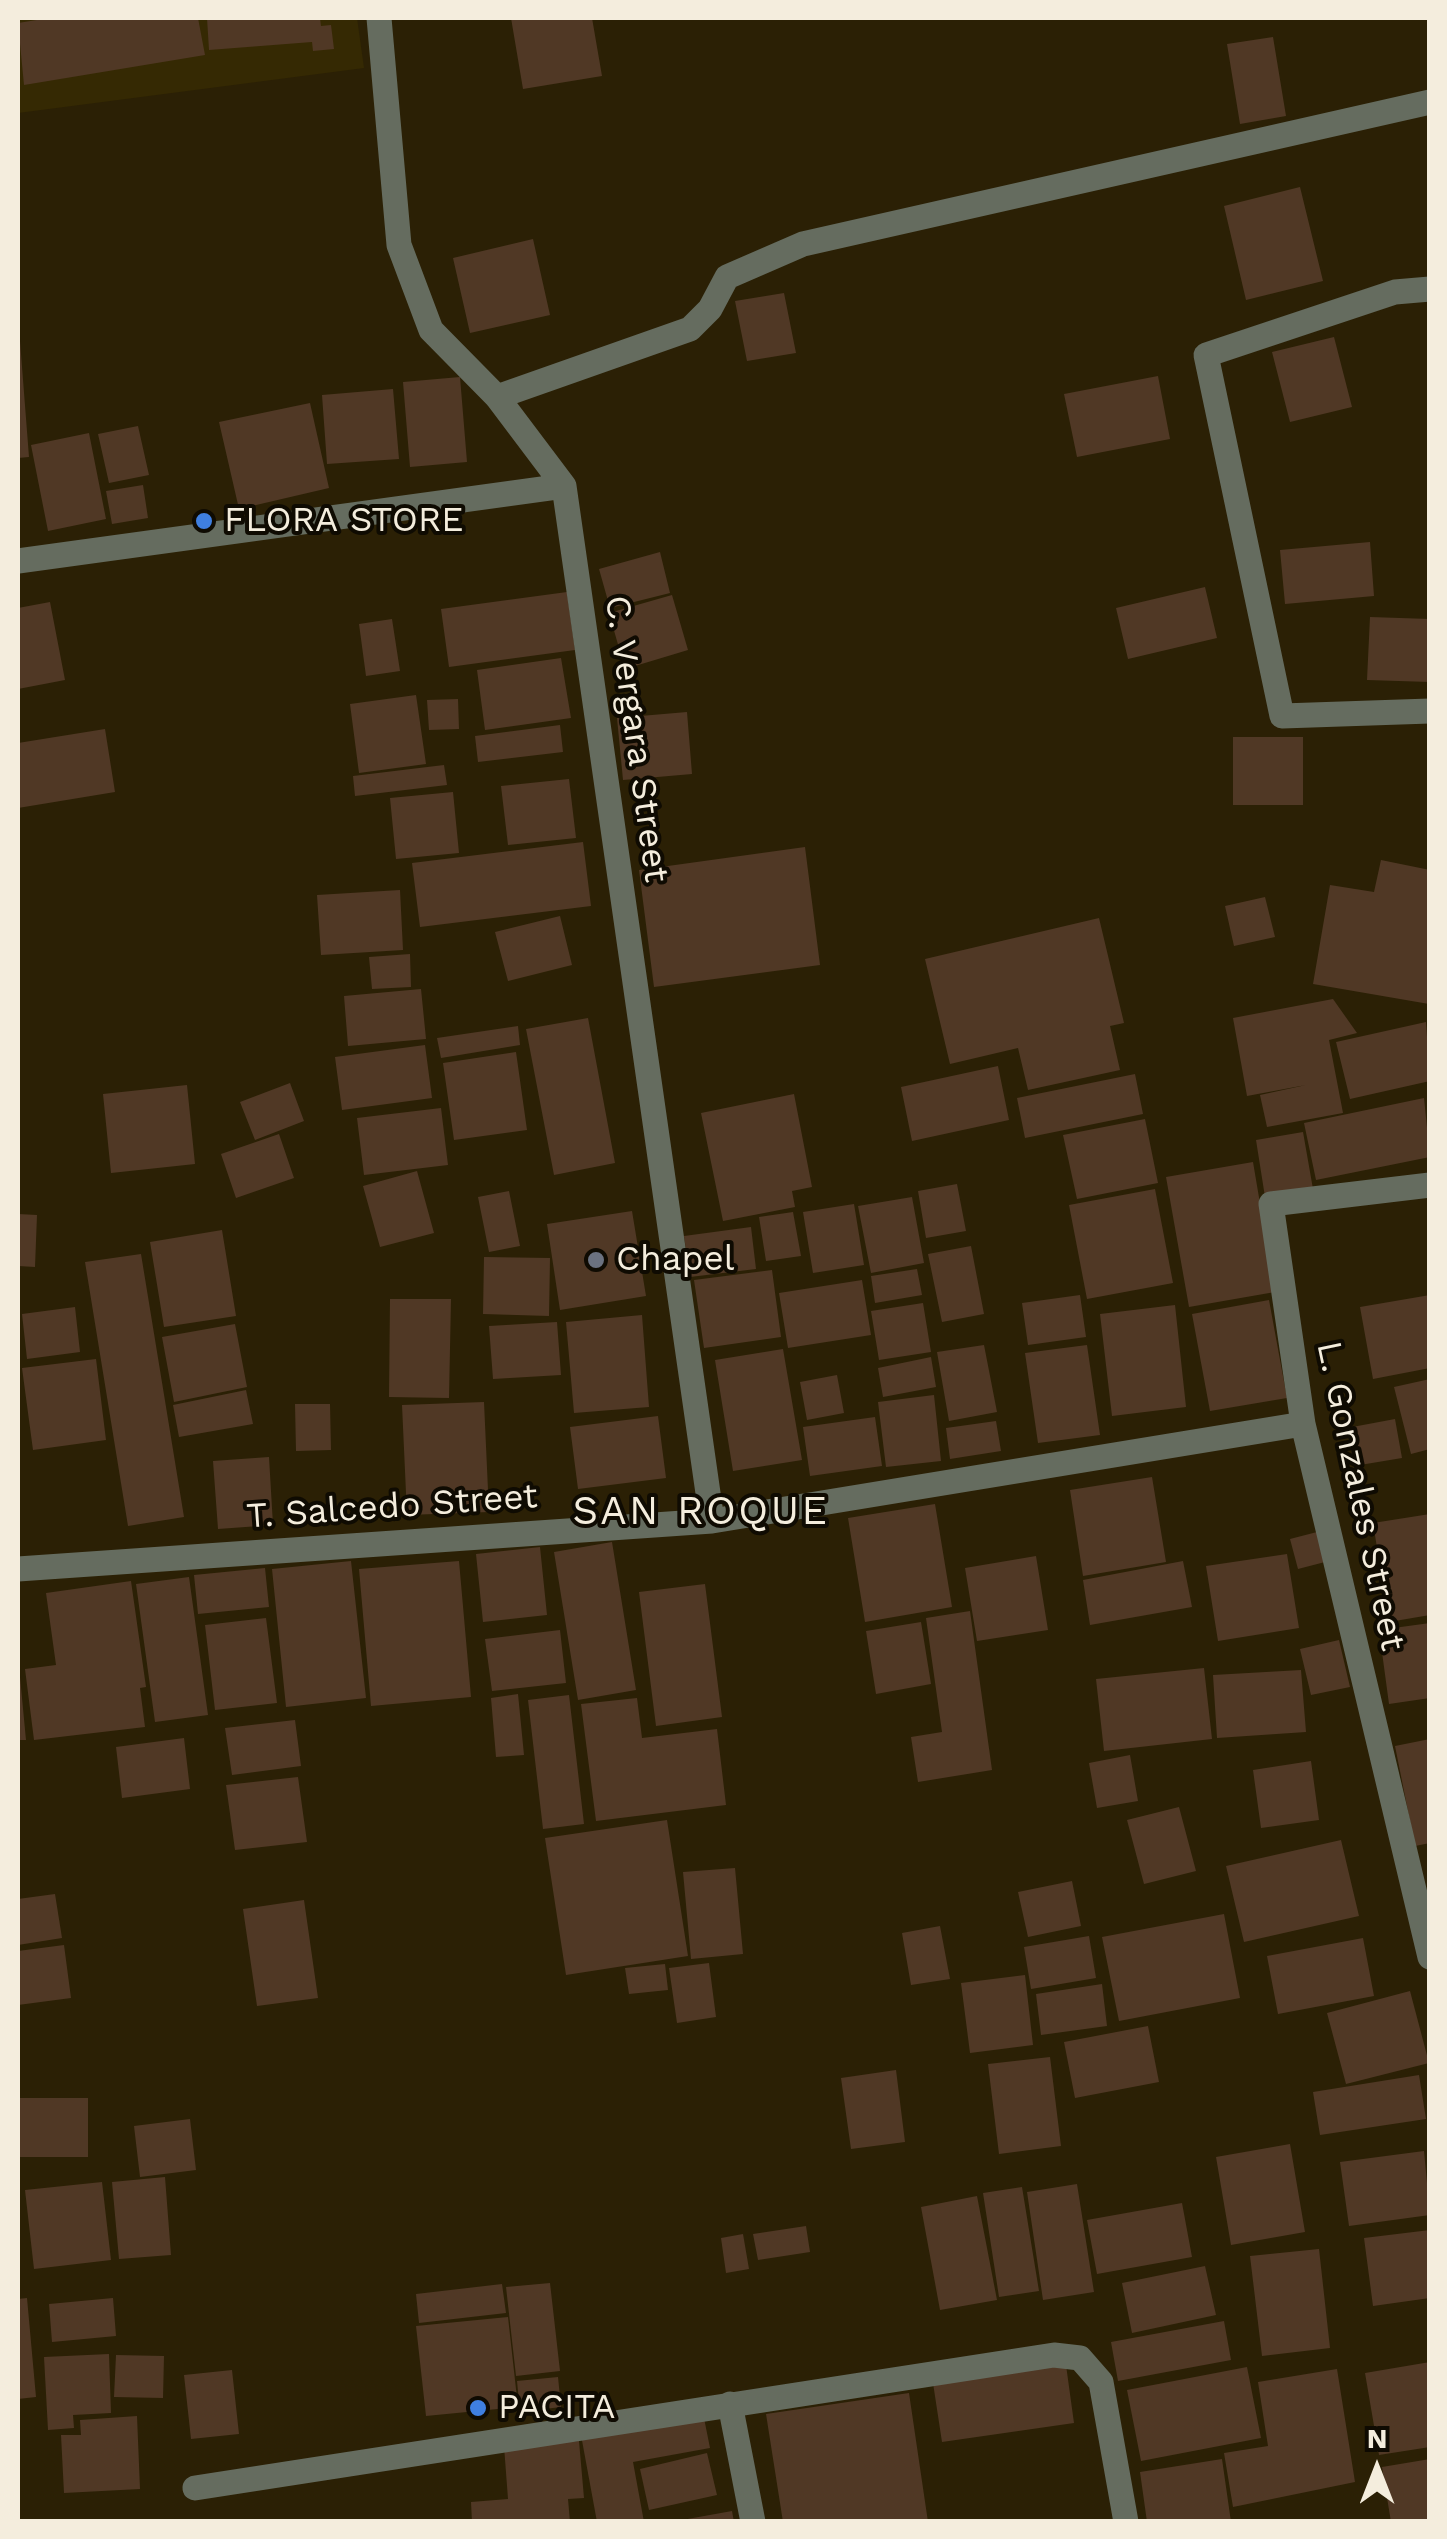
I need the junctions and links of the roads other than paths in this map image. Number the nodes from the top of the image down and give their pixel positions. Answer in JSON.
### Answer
{"nodes":[{"id":1,"x":379,"y":18,"type":"edge"},
{"id":2,"x":1430,"y":102,"type":"edge"},
{"id":3,"x":1430,"y":288,"type":"edge"},
{"id":4,"x":497,"y":397,"type":"junction"},
{"id":5,"x":564,"y":486,"type":"junction"},
{"id":6,"x":18,"y":562,"type":"edge"},
{"id":7,"x":1430,"y":711,"type":"edge"},
{"id":8,"x":1430,"y":1185,"type":"edge"},
{"id":9,"x":1303,"y":1424,"type":"junction"},
{"id":10,"x":712,"y":1521,"type":"junction"},
{"id":11,"x":18,"y":1569,"type":"edge"},
{"id":12,"x":1430,"y":1957,"type":"edge"},
{"id":13,"x":730,"y":2404,"type":"junction"},
{"id":14,"x":194,"y":2488,"type":"dead end"},
{"id":15,"x":753,"y":2522,"type":"edge"},
{"id":16,"x":1126,"y":2522,"type":"edge"}],
"edges":[{"from":1,"to":4,"type":"street","name":"C. Vergara Street"},
{"from":2,"to":4,"type":"street"},
{"from":3,"to":7,"type":"street"},
{"from":4,"to":5,"type":"street","name":"C. Vergara Street"},
{"from":5,"to":6,"type":"street"},
{"from":5,"to":10,"type":"street","name":"C. Vergara Street"},
{"from":8,"to":9,"type":"street","name":"L. Gonzales Street"},
{"from":9,"to":10,"type":"street","name":"T. Salcedo Street"},
{"from":9,"to":12,"type":"street","name":"L. Gonzales Street"},
{"from":10,"to":11,"type":"street","name":"T. Salcedo Street"},
{"from":13,"to":14,"type":"street"},
{"from":13,"to":15,"type":"street"},
{"from":13,"to":16,"type":"street"}]}
